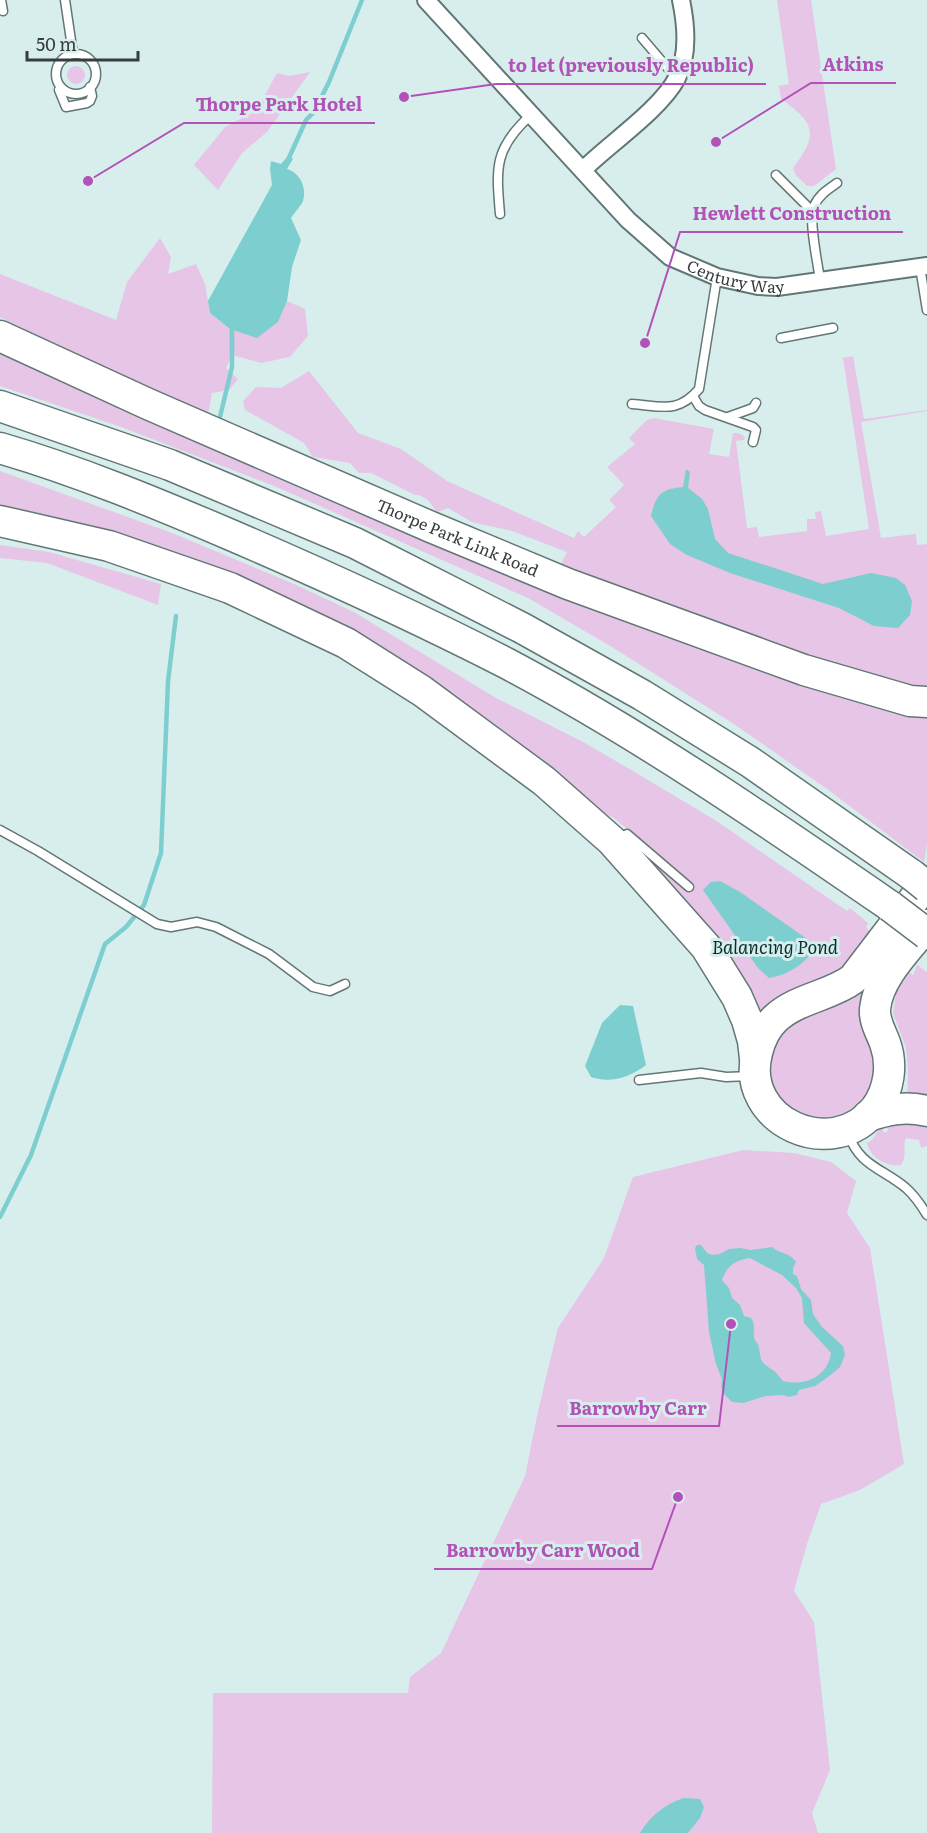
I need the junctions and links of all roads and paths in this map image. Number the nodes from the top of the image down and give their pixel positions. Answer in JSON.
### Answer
{"nodes":[{"id":1,"x":1,"y":0,"type":"edge"},
{"id":2,"x":64,"y":0,"type":"edge"},
{"id":3,"x":426,"y":0,"type":"edge"},
{"id":4,"x":682,"y":6,"type":"edge"},
{"id":5,"x":3,"y":11,"type":"dead end"},
{"id":6,"x":642,"y":38,"type":"dead end"},
{"id":7,"x":73,"y":54,"type":"junction"},
{"id":8,"x":677,"y":78,"type":"junction"},
{"id":9,"x":90,"y":87,"type":"junction"},
{"id":10,"x":59,"y":90,"type":"dead end"},
{"id":11,"x":531,"y":115,"type":"junction"},
{"id":12,"x":583,"y":170,"type":"junction"},
{"id":13,"x":776,"y":175,"type":"dead end"},
{"id":14,"x":837,"y":183,"type":"dead end"},
{"id":15,"x":813,"y":212,"type":"junction"},
{"id":16,"x":500,"y":214,"type":"dead end"},
{"id":17,"x":923,"y":266,"type":"edge"},
{"id":18,"x":717,"y":277,"type":"junction"},
{"id":19,"x":820,"y":280,"type":"junction"},
{"id":20,"x":927,"y":310,"type":"edge"},
{"id":21,"x":833,"y":328,"type":"dead end"},
{"id":22,"x":0,"y":336,"type":"edge"},
{"id":23,"x":780,"y":338,"type":"dead end"},
{"id":24,"x":693,"y":396,"type":"junction"},
{"id":25,"x":756,"y":403,"type":"dead end"},
{"id":26,"x":632,"y":404,"type":"dead end"},
{"id":27,"x":0,"y":406,"type":"edge"},
{"id":28,"x":727,"y":417,"type":"junction"},
{"id":29,"x":753,"y":442,"type":"dead end"},
{"id":30,"x":0,"y":448,"type":"edge"},
{"id":31,"x":0,"y":521,"type":"edge"},
{"id":32,"x":927,"y":702,"type":"edge"},
{"id":33,"x":0,"y":830,"type":"edge"},
{"id":34,"x":612,"y":841,"type":"junction"},
{"id":35,"x":922,"y":882,"type":"edge"},
{"id":36,"x":689,"y":887,"type":"dead end"},
{"id":37,"x":927,"y":925,"type":"edge"},
{"id":38,"x":927,"y":934,"type":"edge"},
{"id":39,"x":345,"y":984,"type":"dead end"},
{"id":40,"x":755,"y":1067,"type":"junction"},
{"id":41,"x":639,"y":1080,"type":"dead end"},
{"id":42,"x":927,"y":1111,"type":"edge"},
{"id":43,"x":857,"y":1123,"type":"junction"},
{"id":44,"x":927,"y":1215,"type":"edge"}],
"edges":[{"from":1,"to":5,"type":"lane"},
{"from":2,"to":7,"type":"lane"},
{"from":3,"to":11,"type":"street","name":"Century Way"},
{"from":4,"to":8,"type":"street"},
{"from":6,"to":8,"type":"lane"},
{"from":7,"to":9,"type":"lane"},
{"from":7,"to":9,"type":"lane"},
{"from":8,"to":12,"type":"street"},
{"from":9,"to":10,"type":"lane"},
{"from":11,"to":12,"type":"street","name":"Century Way"},
{"from":11,"to":16,"type":"lane"},
{"from":12,"to":18,"type":"street","name":"Century Way"},
{"from":13,"to":15,"type":"lane"},
{"from":14,"to":15,"type":"lane"},
{"from":15,"to":19,"type":"lane"},
{"from":17,"to":19,"type":"street","name":"Century Way"},
{"from":17,"to":20,"type":"lane"},
{"from":18,"to":19,"type":"street","name":"Century Way"},
{"from":18,"to":24,"type":"lane"},
{"from":21,"to":23,"type":"lane"},
{"from":22,"to":32,"type":"highway","name":"Thorpe Park Link Road"},
{"from":24,"to":26,"type":"lane"},
{"from":24,"to":28,"type":"lane"},
{"from":25,"to":28,"type":"lane"},
{"from":27,"to":35,"type":"highway"},
{"from":28,"to":29,"type":"lane"},
{"from":30,"to":38,"type":"highway","bridge":true},
{"from":31,"to":34,"type":"highway"},
{"from":33,"to":39,"type":"lane"},
{"from":34,"to":36,"type":"lane"},
{"from":34,"to":40,"type":"highway"},
{"from":35,"to":40,"type":"highway"},
{"from":37,"to":43,"type":"highway"},
{"from":40,"to":41,"type":"lane"},
{"from":40,"to":43,"type":"highway"},
{"from":42,"to":43,"type":"highway"},
{"from":43,"to":44,"type":"lane"}]}
